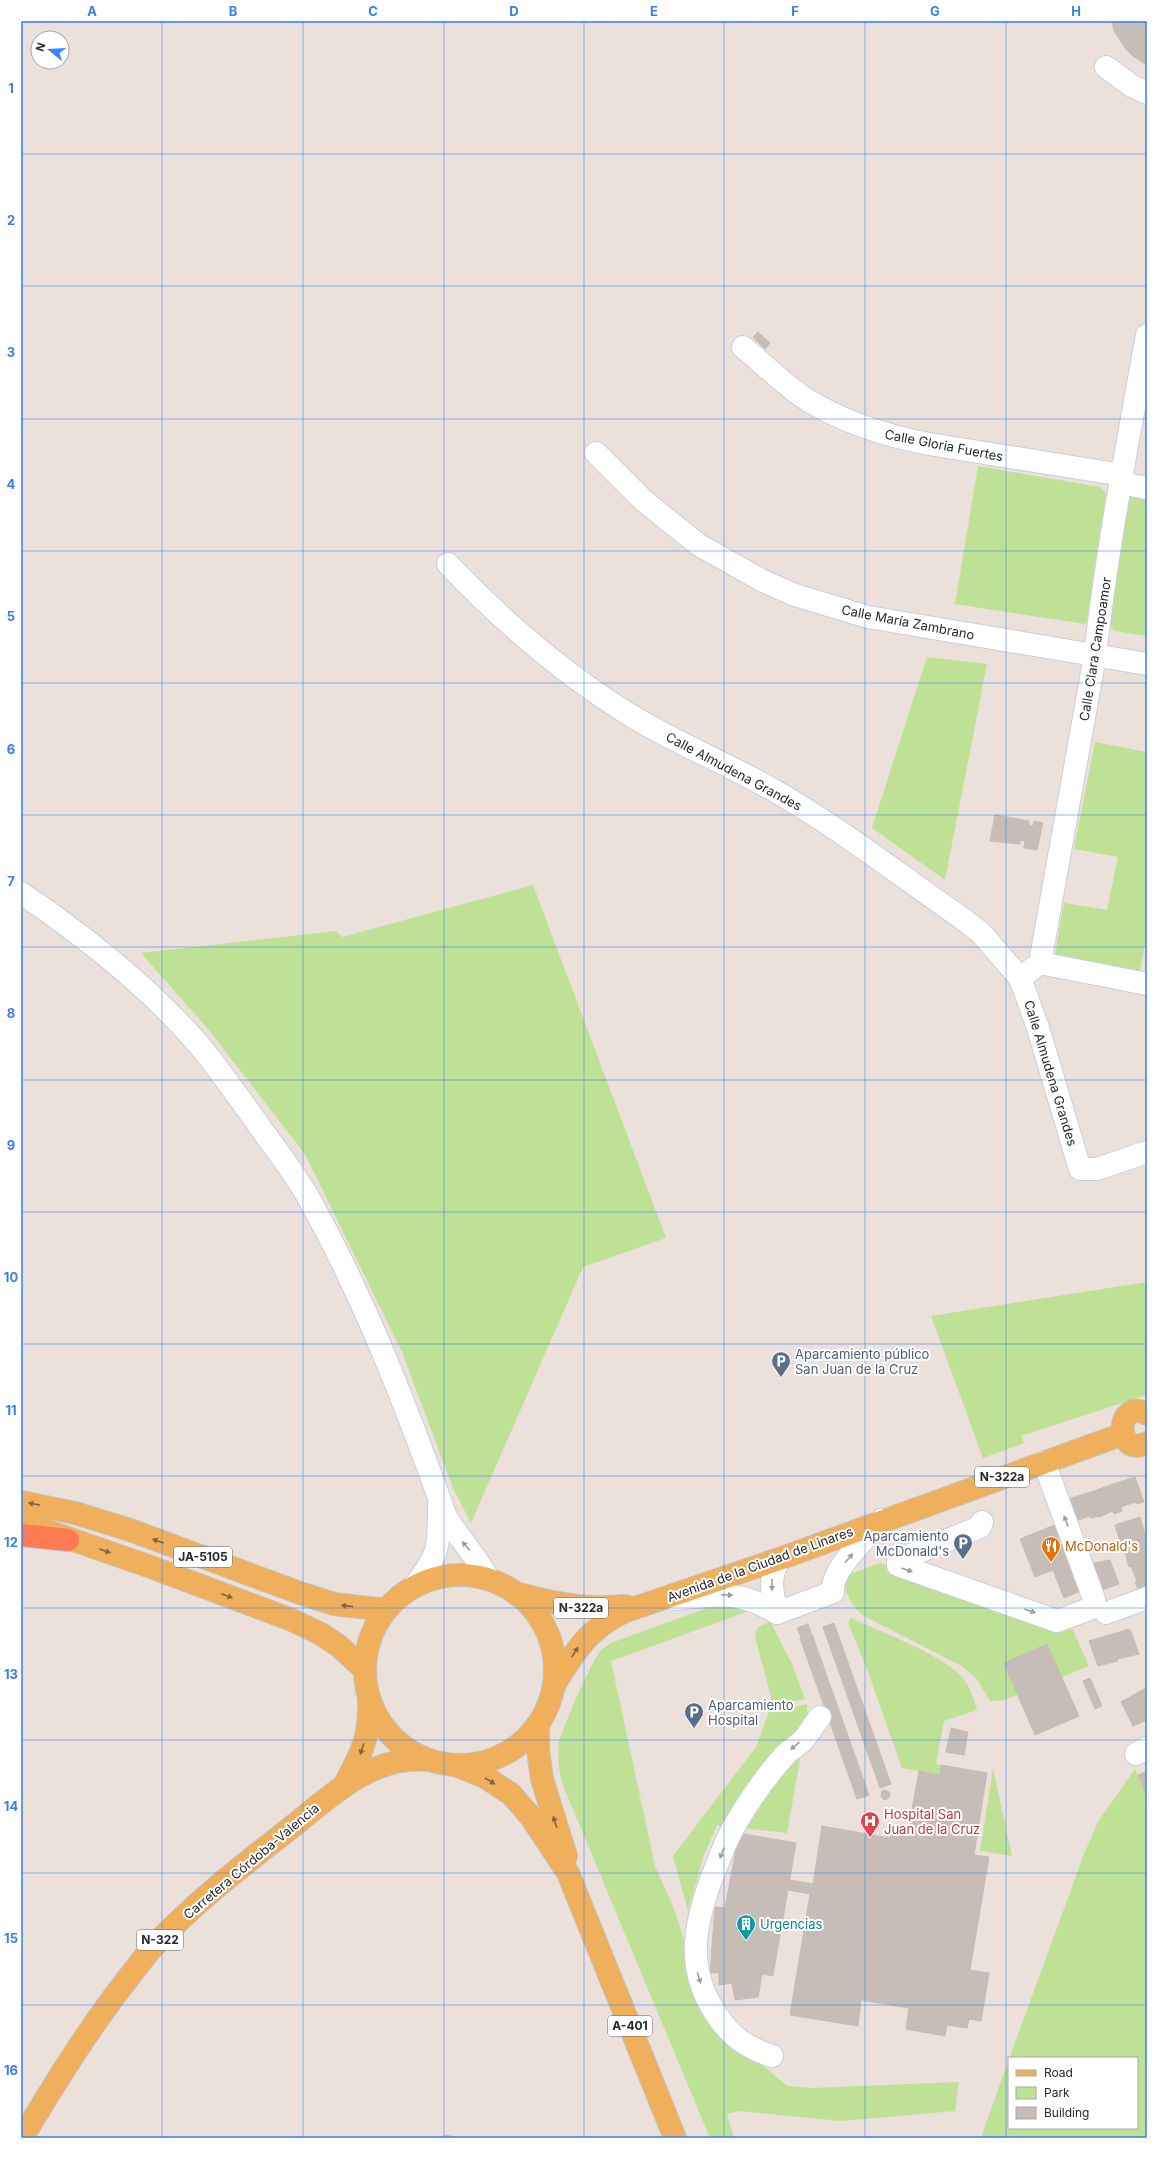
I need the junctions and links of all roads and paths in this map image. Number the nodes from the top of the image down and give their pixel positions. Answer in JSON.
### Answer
{"nodes":[{"id":1,"x":1106,"y":67,"type":"dead end"},
{"id":2,"x":1147,"y":93,"type":"edge"},
{"id":3,"x":1147,"y":335,"type":"edge"},
{"id":4,"x":743,"y":347,"type":"dead end"},
{"id":5,"x":596,"y":454,"type":"dead end"},
{"id":6,"x":1121,"y":479,"type":"junction"},
{"id":7,"x":1147,"y":488,"type":"edge"},
{"id":8,"x":448,"y":564,"type":"dead end"},
{"id":9,"x":1095,"y":656,"type":"junction"},
{"id":10,"x":1147,"y":664,"type":"edge"},
{"id":11,"x":21,"y":893,"type":"edge"},
{"id":12,"x":1040,"y":963,"type":"junction"},
{"id":13,"x":1020,"y":978,"type":"junction"},
{"id":14,"x":1147,"y":984,"type":"edge"},
{"id":15,"x":1147,"y":1152,"type":"edge"},
{"id":16,"x":1147,"y":1414,"type":"edge"},
{"id":17,"x":1123,"y":1434,"type":"junction"},
{"id":18,"x":1146,"y":1447,"type":"edge"},
{"id":19,"x":1044,"y":1462,"type":"junction"},
{"id":20,"x":439,"y":1497,"type":"junction"},
{"id":21,"x":21,"y":1502,"type":"edge"},
{"id":22,"x":882,"y":1520,"type":"junction"},
{"id":23,"x":982,"y":1522,"type":"dead end"},
{"id":24,"x":21,"y":1524,"type":"edge"},
{"id":25,"x":21,"y":1535,"type":"edge"},
{"id":26,"x":68,"y":1540,"type":"junction"},
{"id":27,"x":779,"y":1559,"type":"junction"},
{"id":28,"x":488,"y":1578,"type":"junction"},
{"id":29,"x":415,"y":1585,"type":"junction"},
{"id":30,"x":518,"y":1594,"type":"junction"},
{"id":31,"x":1147,"y":1598,"type":"edge"},
{"id":32,"x":653,"y":1602,"type":"junction"},
{"id":33,"x":386,"y":1610,"type":"junction"},
{"id":34,"x":777,"y":1613,"type":"junction"},
{"id":35,"x":1106,"y":1613,"type":"dead end"},
{"id":36,"x":365,"y":1670,"type":"junction"},
{"id":37,"x":554,"y":1685,"type":"junction"},
{"id":38,"x":369,"y":1697,"type":"junction"},
{"id":39,"x":820,"y":1717,"type":"dead end"},
{"id":40,"x":538,"y":1724,"type":"junction"},
{"id":41,"x":429,"y":1760,"type":"junction"},
{"id":42,"x":455,"y":1765,"type":"junction"},
{"id":43,"x":345,"y":1784,"type":"junction"},
{"id":44,"x":568,"y":1873,"type":"junction"},
{"id":45,"x":772,"y":2056,"type":"dead end"},
{"id":46,"x":22,"y":2138,"type":"edge"},
{"id":47,"x":675,"y":2138,"type":"edge"}],
"edges":[{"from":1,"to":2,"type":"street"},
{"from":3,"to":6,"type":"street","name":"Calle Clara Campoamor"},
{"from":4,"to":6,"type":"street","name":"Calle Gloria Fuertes"},
{"from":5,"to":9,"type":"street","name":"Calle María Zambrano"},
{"from":6,"to":7,"type":"street","name":"Calle Gloria Fuertes"},
{"from":6,"to":9,"type":"street","name":"Calle Clara Campoamor"},
{"from":8,"to":13,"type":"street","name":"Calle Almudena Grandes"},
{"from":9,"to":10,"type":"street","name":"Calle María Zambrano"},
{"from":9,"to":12,"type":"street","name":"Calle Clara Campoamor"},
{"from":11,"to":20,"type":"street"},
{"from":12,"to":13,"type":"street"},
{"from":12,"to":14,"type":"street"},
{"from":13,"to":15,"type":"street","name":"Calle Almudena Grandes"},
{"from":16,"to":17,"type":"main road"},
{"from":17,"to":18,"type":"main road"},
{"from":17,"to":19,"type":"main road","name":"Avenida de la Ciudad de Linares","number":"N-322a"},
{"from":19,"to":22,"type":"main road","name":"Avenida de la Ciudad de Linares","number":"N-322a"},
{"from":23,"to":19,"type":"street","one_way":true},
{"from":28,"to":20,"type":"street","one_way":true},
{"from":20,"to":29,"type":"street"},
{"from":33,"to":21,"type":"main road","number":"JA-5105","one_way":true},
{"from":22,"to":27,"type":"main road","name":"Avenida de la Ciudad de Linares","number":"N-322a"},
{"from":34,"to":22,"type":"street","one_way":true},
{"from":24,"to":26,"type":"main road","number":"JA-5105"},
{"from":25,"to":26,"type":"highway"},
{"from":26,"to":36,"type":"main road","number":"JA-5105","one_way":true},
{"from":27,"to":32,"type":"main road","name":"Avenida de la Ciudad de Linares","number":"N-322a"},
{"from":27,"to":34,"type":"street","one_way":true},
{"from":28,"to":29,"type":"main road"},
{"from":28,"to":30,"type":"main road"},
{"from":29,"to":33,"type":"main road"},
{"from":30,"to":32,"type":"main road","name":"Avenida de la Ciudad de Linares","number":"N-322a"},
{"from":30,"to":37,"type":"main road"},
{"from":31,"to":35,"type":"street"},
{"from":32,"to":34,"type":"street","one_way":true},
{"from":37,"to":32,"type":"main road","name":"Avenida de la Ciudad de Linares","number":"N-322a","one_way":true},
{"from":33,"to":36,"type":"main road"},
{"from":36,"to":38,"type":"main road"},
{"from":37,"to":40,"type":"main road"},
{"from":38,"to":41,"type":"main road"},
{"from":38,"to":43,"type":"main road","name":"Carretera Córdoba-Valencia","one_way":true},
{"from":39,"to":45,"type":"street","one_way":true},
{"from":40,"to":42,"type":"main road"},
{"from":44,"to":40,"type":"main road","number":"A-401","one_way":true},
{"from":41,"to":42,"type":"main road"},
{"from":41,"to":43,"type":"main road","name":"Carretera Córdoba-Valencia"},
{"from":42,"to":44,"type":"main road","number":"A-401","one_way":true},
{"from":43,"to":46,"type":"main road","name":"Carretera Córdoba-Valencia","number":"N-322"},
{"from":44,"to":47,"type":"main road","number":"A-401"}]}
